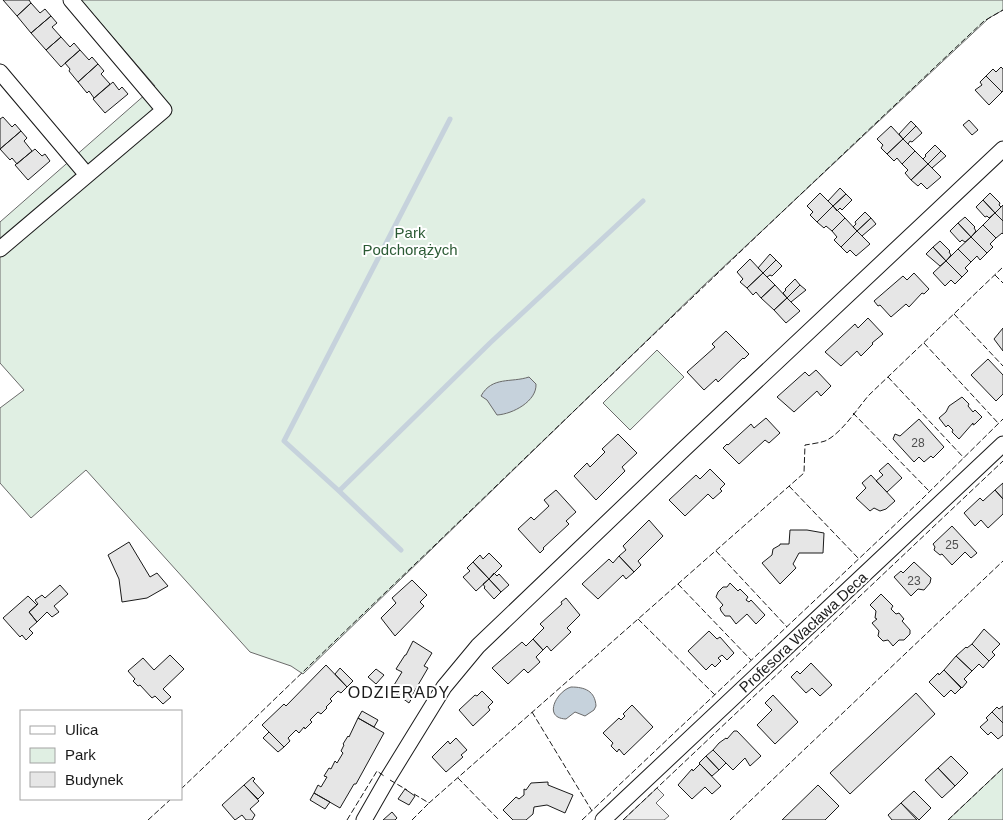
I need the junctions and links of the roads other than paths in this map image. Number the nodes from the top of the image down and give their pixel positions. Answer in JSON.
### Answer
{"nodes":[{"id":1,"x":71,"y":0,"type":"edge"},
{"id":2,"x":0,"y":72,"type":"edge"},
{"id":3,"x":1003,"y":150,"type":"edge"},
{"id":4,"x":88,"y":175,"type":"junction"},
{"id":5,"x":1,"y":245,"type":"edge"},
{"id":6,"x":1003,"y":444,"type":"edge"},
{"id":7,"x":364,"y":820,"type":"edge"},
{"id":8,"x":603,"y":820,"type":"edge"}],
"edges":[{"from":1,"to":4,"type":"street"},
{"from":2,"to":4,"type":"street"},
{"from":3,"to":7,"type":"street"},
{"from":4,"to":5,"type":"street"},
{"from":6,"to":8,"type":"street","name":"Profesora Wacława Deca"}]}
